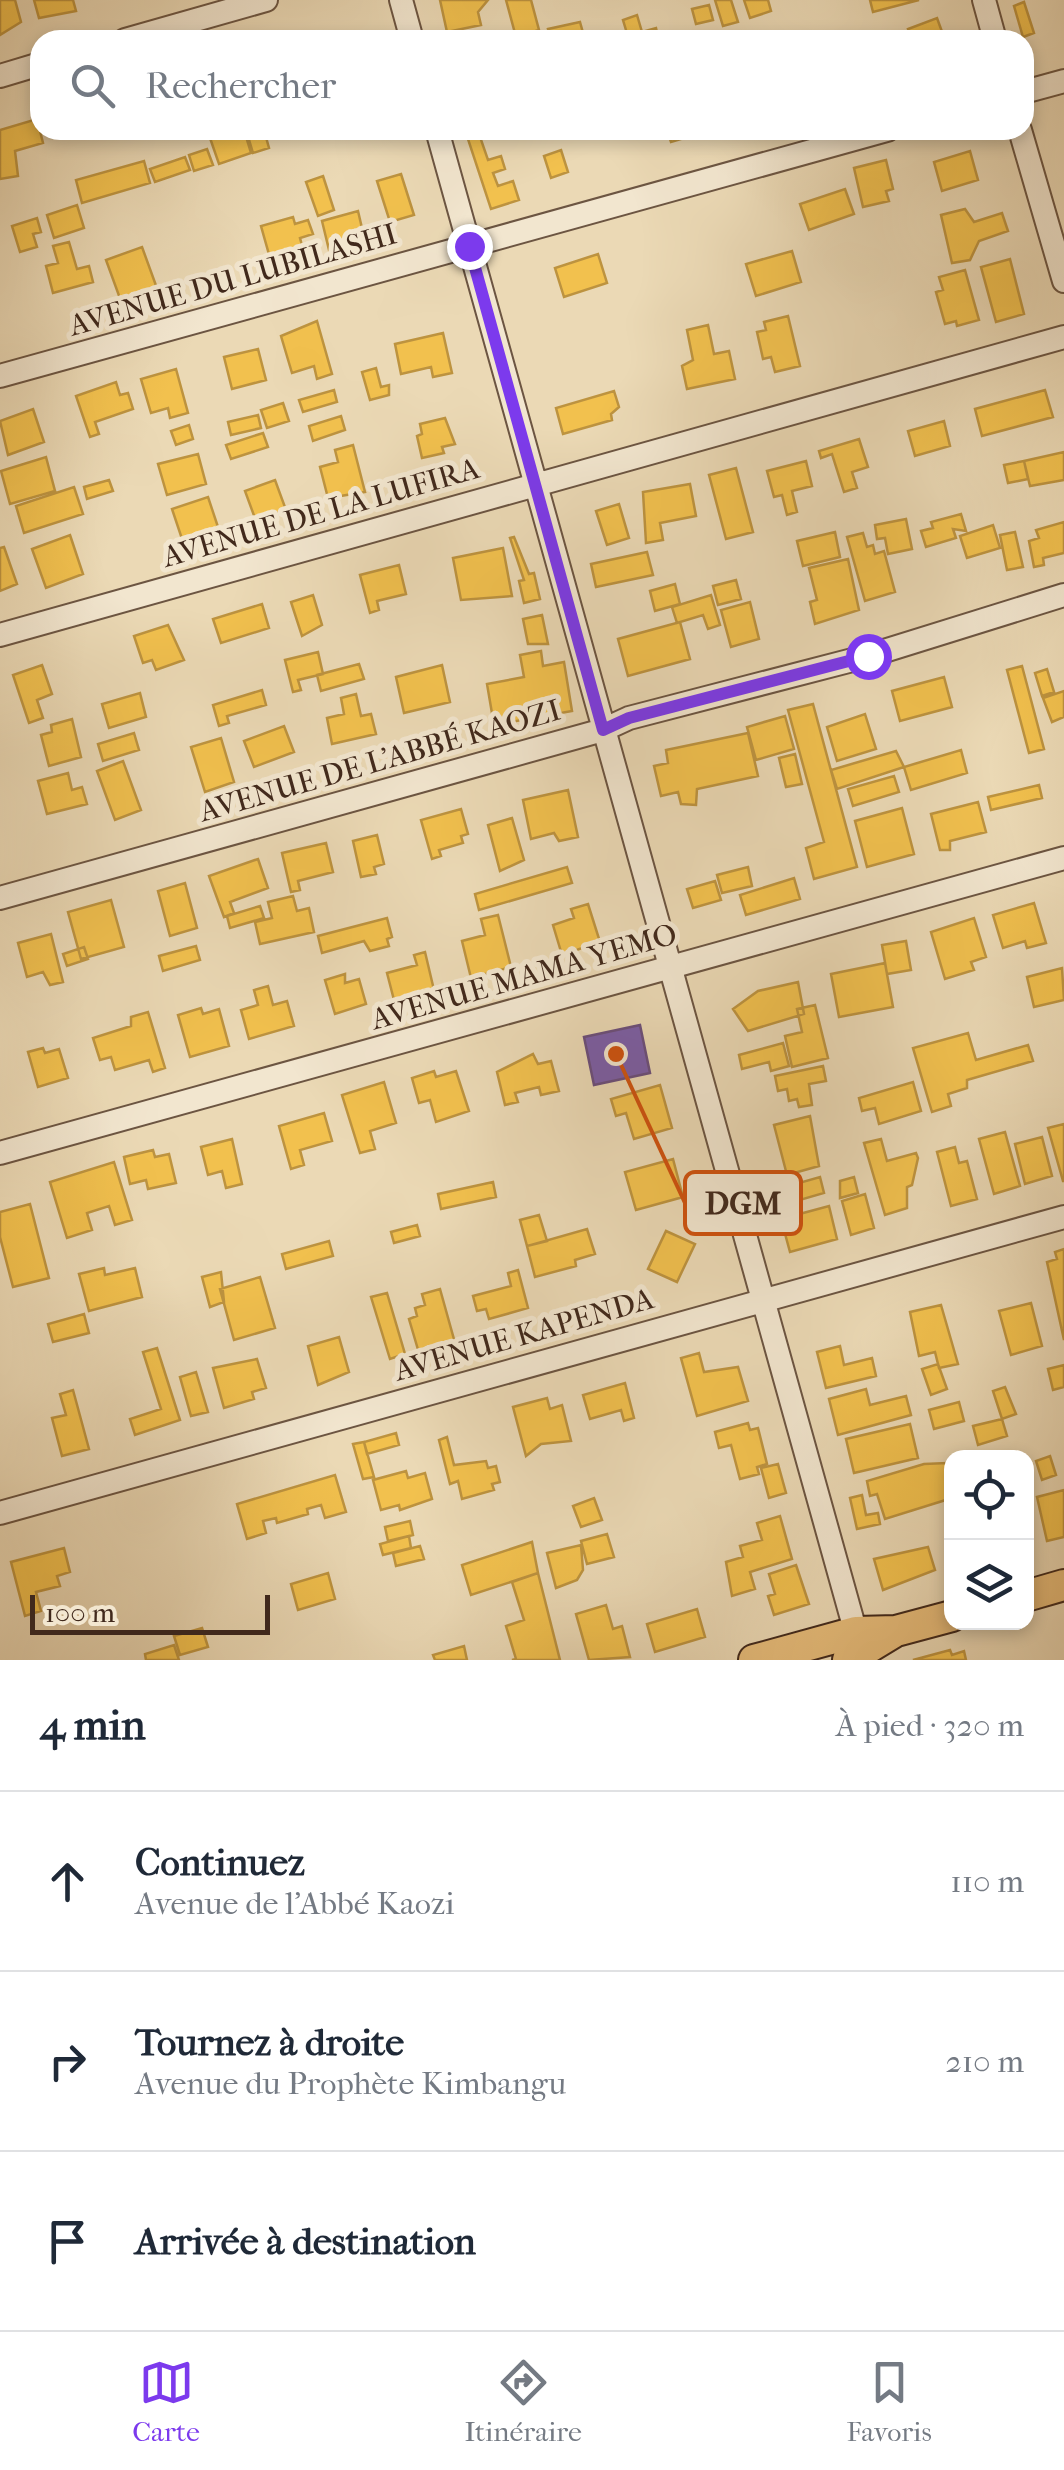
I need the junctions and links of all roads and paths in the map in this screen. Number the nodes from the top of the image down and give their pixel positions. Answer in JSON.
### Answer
{"nodes":[{"id":1,"x":266,"y":0,"type":"edge"},
{"id":2,"x":402,"y":0,"type":"edge"},
{"id":3,"x":984,"y":0,"type":"edge"},
{"id":4,"x":160,"y":30,"type":"edge"},
{"id":5,"x":410,"y":30,"type":"edge"},
{"id":6,"x":992,"y":30,"type":"edge"},
{"id":7,"x":30,"y":67,"type":"edge"},
{"id":8,"x":0,"y":76,"type":"edge"},
{"id":9,"x":1064,"y":81,"type":"edge"},
{"id":10,"x":1034,"y":89,"type":"edge"},
{"id":11,"x":440,"y":140,"type":"edge"},
{"id":12,"x":850,"y":140,"type":"edge"},
{"id":13,"x":1023,"y":140,"type":"edge"},
{"id":14,"x":469,"y":246,"type":"junction"},
{"id":15,"x":1064,"y":281,"type":"edge"},
{"id":16,"x":1064,"y":337,"type":"edge"},
{"id":17,"x":0,"y":376,"type":"edge"},
{"id":18,"x":533,"y":484,"type":"junction"},
{"id":19,"x":1064,"y":596,"type":"edge"},
{"id":20,"x":0,"y":635,"type":"edge"},
{"id":21,"x":603,"y":730,"type":"junction"},
{"id":22,"x":1064,"y":858,"type":"edge"},
{"id":23,"x":0,"y":898,"type":"edge"},
{"id":24,"x":668,"y":968,"type":"junction"},
{"id":25,"x":0,"y":1153,"type":"edge"},
{"id":26,"x":1064,"y":1217,"type":"edge"},
{"id":27,"x":762,"y":1300,"type":"junction"},
{"id":28,"x":0,"y":1513,"type":"edge"},
{"id":29,"x":1064,"y":1585,"type":"edge"},
{"id":30,"x":1034,"y":1594,"type":"edge"},
{"id":31,"x":944,"y":1618,"type":"edge"},
{"id":32,"x":857,"y":1652,"type":"edge"},
{"id":33,"x":754,"y":1660,"type":"edge"}],
"edges":[{"from":1,"to":4,"type":"street"},
{"from":2,"to":5,"type":"street"},
{"from":3,"to":6,"type":"street"},
{"from":7,"to":8,"type":"street"},
{"from":9,"to":10,"type":"street"},
{"from":11,"to":14,"type":"street"},
{"from":12,"to":14,"type":"street","name":"AVENUE DU LUBILASHI"},
{"from":13,"to":15,"type":"street"},
{"from":14,"to":17,"type":"street","name":"AVENUE DU LUBILASHI"},
{"from":14,"to":18,"type":"street"},
{"from":16,"to":18,"type":"street","name":"AVENUE DE LA LUFIRA"},
{"from":18,"to":20,"type":"street","name":"AVENUE DE LA LUFIRA"},
{"from":18,"to":21,"type":"street"},
{"from":19,"to":21,"type":"street","name":"AVENUE DE L'ABBÉ KAOZI"},
{"from":21,"to":23,"type":"street","name":"AVENUE DE L'ABBÉ KAOZI"},
{"from":21,"to":24,"type":"street"},
{"from":22,"to":24,"type":"street","name":"AVENUE MAMA YEMO"},
{"from":24,"to":25,"type":"street","name":"AVENUE MAMA YEMO"},
{"from":24,"to":27,"type":"street"},
{"from":26,"to":27,"type":"street","name":"AVENUE KAPENDA"},
{"from":27,"to":28,"type":"street","name":"AVENUE KAPENDA"},
{"from":27,"to":32,"type":"street"},
{"from":29,"to":30,"type":"main road"},
{"from":31,"to":32,"type":"main road"},
{"from":32,"to":33,"type":"main road"}]}
